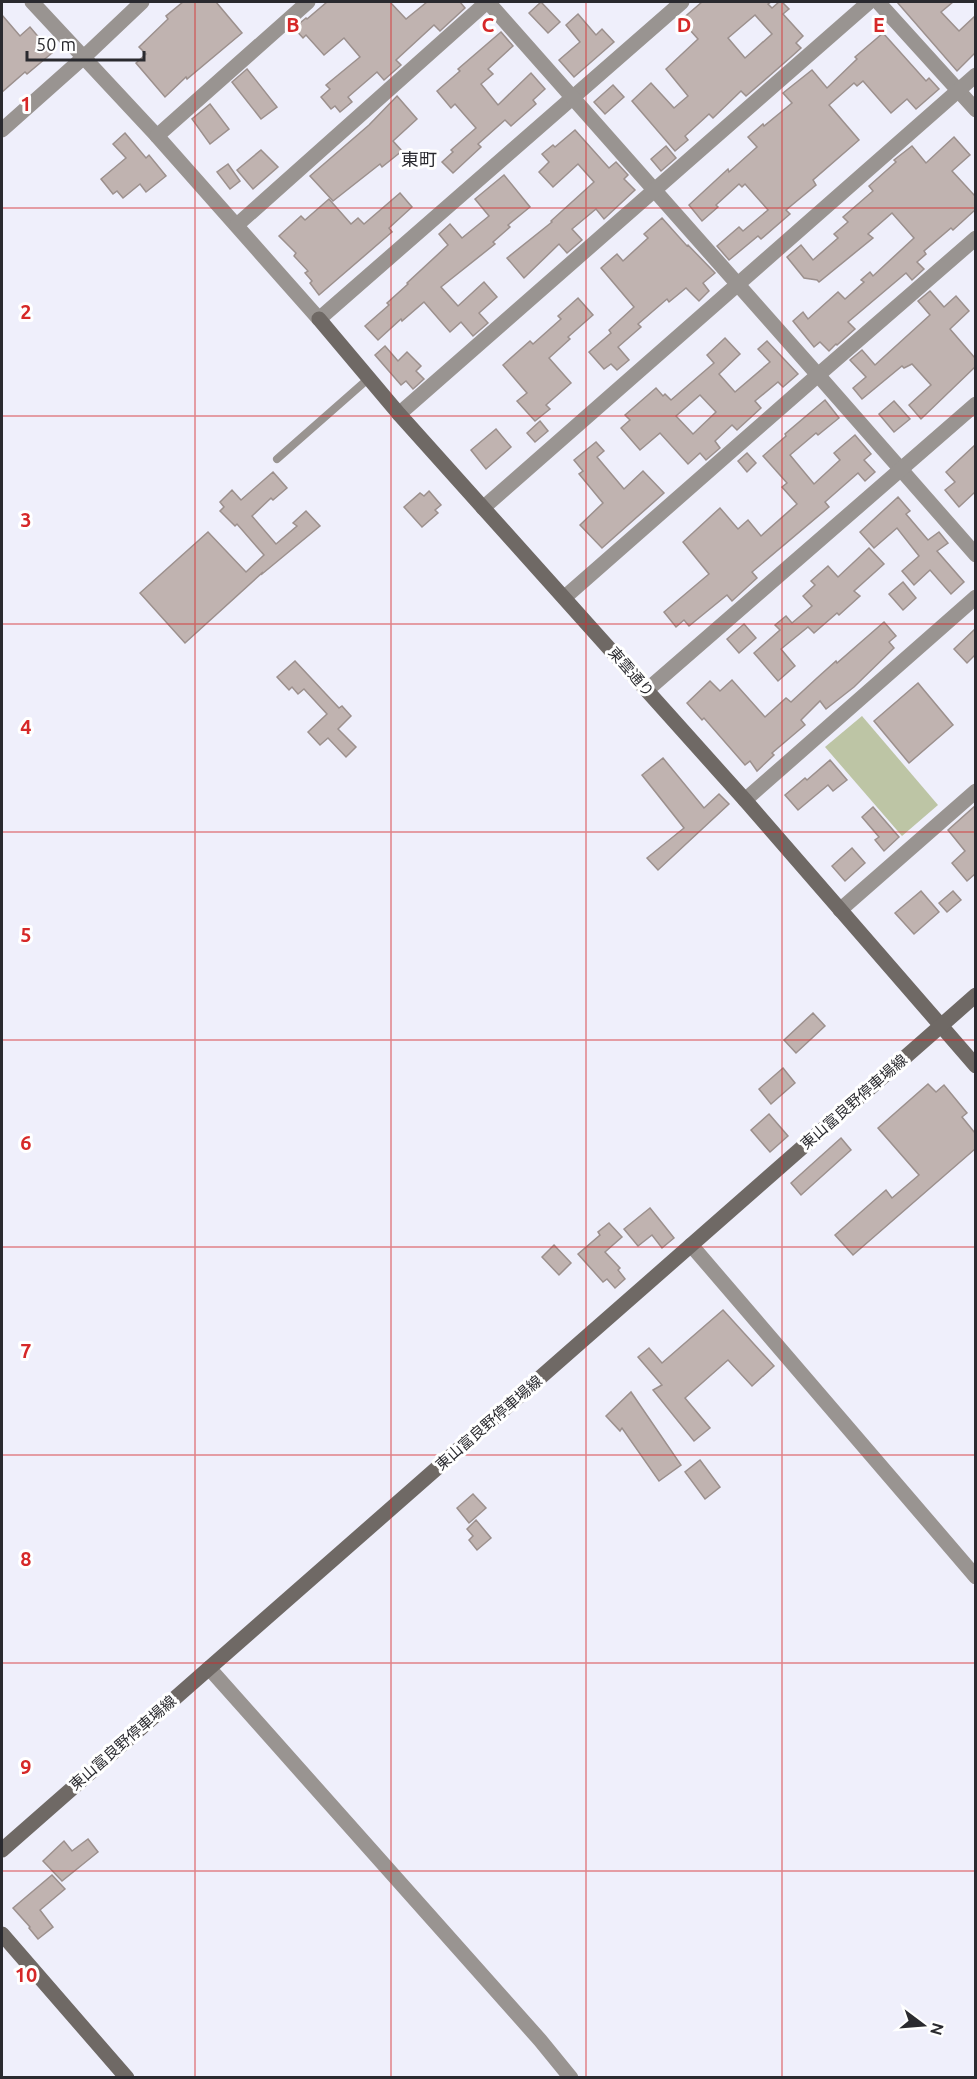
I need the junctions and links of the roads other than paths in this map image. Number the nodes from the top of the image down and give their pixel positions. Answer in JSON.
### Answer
{"nodes":[{"id":1,"x":32,"y":2,"type":"edge"},
{"id":2,"x":142,"y":2,"type":"edge"},
{"id":3,"x":308,"y":2,"type":"edge"},
{"id":4,"x":487,"y":2,"type":"edge"},
{"id":5,"x":682,"y":2,"type":"edge"},
{"id":6,"x":869,"y":2,"type":"edge"},
{"id":7,"x":878,"y":2,"type":"edge"},
{"id":8,"x":84,"y":57,"type":"junction"},
{"id":9,"x":975,"y":75,"type":"edge"},
{"id":10,"x":958,"y":90,"type":"junction"},
{"id":11,"x":570,"y":97,"type":"junction"},
{"id":12,"x":975,"y":110,"type":"edge"},
{"id":13,"x":2,"y":130,"type":"edge"},
{"id":14,"x":157,"y":136,"type":"junction"},
{"id":15,"x":654,"y":189,"type":"junction"},
{"id":16,"x":237,"y":225,"type":"junction"},
{"id":17,"x":975,"y":238,"type":"edge"},
{"id":18,"x":735,"y":284,"type":"junction"},
{"id":19,"x":319,"y":319,"type":"junction"},
{"id":20,"x":818,"y":375,"type":"junction"},
{"id":21,"x":369,"y":380,"type":"junction"},
{"id":22,"x":975,"y":404,"type":"edge"},
{"id":23,"x":399,"y":414,"type":"junction"},
{"id":24,"x":277,"y":459,"type":"dead end"},
{"id":25,"x":901,"y":470,"type":"junction"},
{"id":26,"x":483,"y":507,"type":"junction"},
{"id":27,"x":975,"y":555,"type":"edge"},
{"id":28,"x":565,"y":597,"type":"junction"},
{"id":29,"x":975,"y":597,"type":"edge"},
{"id":30,"x":647,"y":690,"type":"junction"},
{"id":31,"x":975,"y":791,"type":"edge"},
{"id":32,"x":745,"y":800,"type":"junction"},
{"id":33,"x":840,"y":910,"type":"junction"},
{"id":34,"x":975,"y":995,"type":"edge"},
{"id":35,"x":941,"y":1027,"type":"junction"},
{"id":36,"x":975,"y":1066,"type":"edge"},
{"id":37,"x":691,"y":1245,"type":"junction"},
{"id":38,"x":975,"y":1576,"type":"edge"},
{"id":39,"x":209,"y":1668,"type":"junction"},
{"id":40,"x":2,"y":1850,"type":"edge"},
{"id":41,"x":2,"y":1934,"type":"edge"},
{"id":42,"x":127,"y":2078,"type":"edge"},
{"id":43,"x":571,"y":2078,"type":"edge"}],
"edges":[{"from":1,"to":8,"type":"street"},
{"from":2,"to":8,"type":"street"},
{"from":3,"to":14,"type":"street"},
{"from":4,"to":11,"type":"street"},
{"from":4,"to":16,"type":"street"},
{"from":5,"to":11,"type":"street"},
{"from":6,"to":15,"type":"street"},
{"from":7,"to":10,"type":"street"},
{"from":8,"to":13,"type":"street"},
{"from":8,"to":14,"type":"street"},
{"from":9,"to":10,"type":"street"},
{"from":10,"to":12,"type":"street"},
{"from":10,"to":18,"type":"street"},
{"from":11,"to":15,"type":"street"},
{"from":11,"to":19,"type":"street"},
{"from":14,"to":16,"type":"street"},
{"from":15,"to":18,"type":"street"},
{"from":15,"to":23,"type":"street"},
{"from":16,"to":19,"type":"street"},
{"from":17,"to":20,"type":"street"},
{"from":18,"to":20,"type":"street"},
{"from":18,"to":26,"type":"street"},
{"from":19,"to":21,"type":"main road","name":"東雲通り"},
{"from":20,"to":25,"type":"street"},
{"from":20,"to":28,"type":"street"},
{"from":21,"to":23,"type":"main road","name":"東雲通り"},
{"from":21,"to":24,"type":"lane"},
{"from":22,"to":25,"type":"street"},
{"from":23,"to":26,"type":"main road","name":"東雲通り"},
{"from":25,"to":27,"type":"street"},
{"from":25,"to":30,"type":"street"},
{"from":26,"to":28,"type":"main road","name":"東雲通り"},
{"from":28,"to":30,"type":"main road","name":"東雲通り"},
{"from":29,"to":32,"type":"street"},
{"from":30,"to":32,"type":"main road","name":"東雲通り"},
{"from":31,"to":33,"type":"street"},
{"from":32,"to":33,"type":"main road","name":"東雲通り"},
{"from":33,"to":35,"type":"main road","name":"東雲通り"},
{"from":34,"to":35,"type":"main road","name":"東山富良野停車場線"},
{"from":35,"to":36,"type":"main road","name":"東雲通り"},
{"from":35,"to":37,"type":"main road","name":"東山富良野停車場線"},
{"from":37,"to":38,"type":"street"},
{"from":37,"to":39,"type":"main road","name":"東山富良野停車場線"},
{"from":39,"to":40,"type":"main road","name":"東山富良野停車場線"},
{"from":39,"to":43,"type":"street"},
{"from":41,"to":42,"type":"main road"}]}
